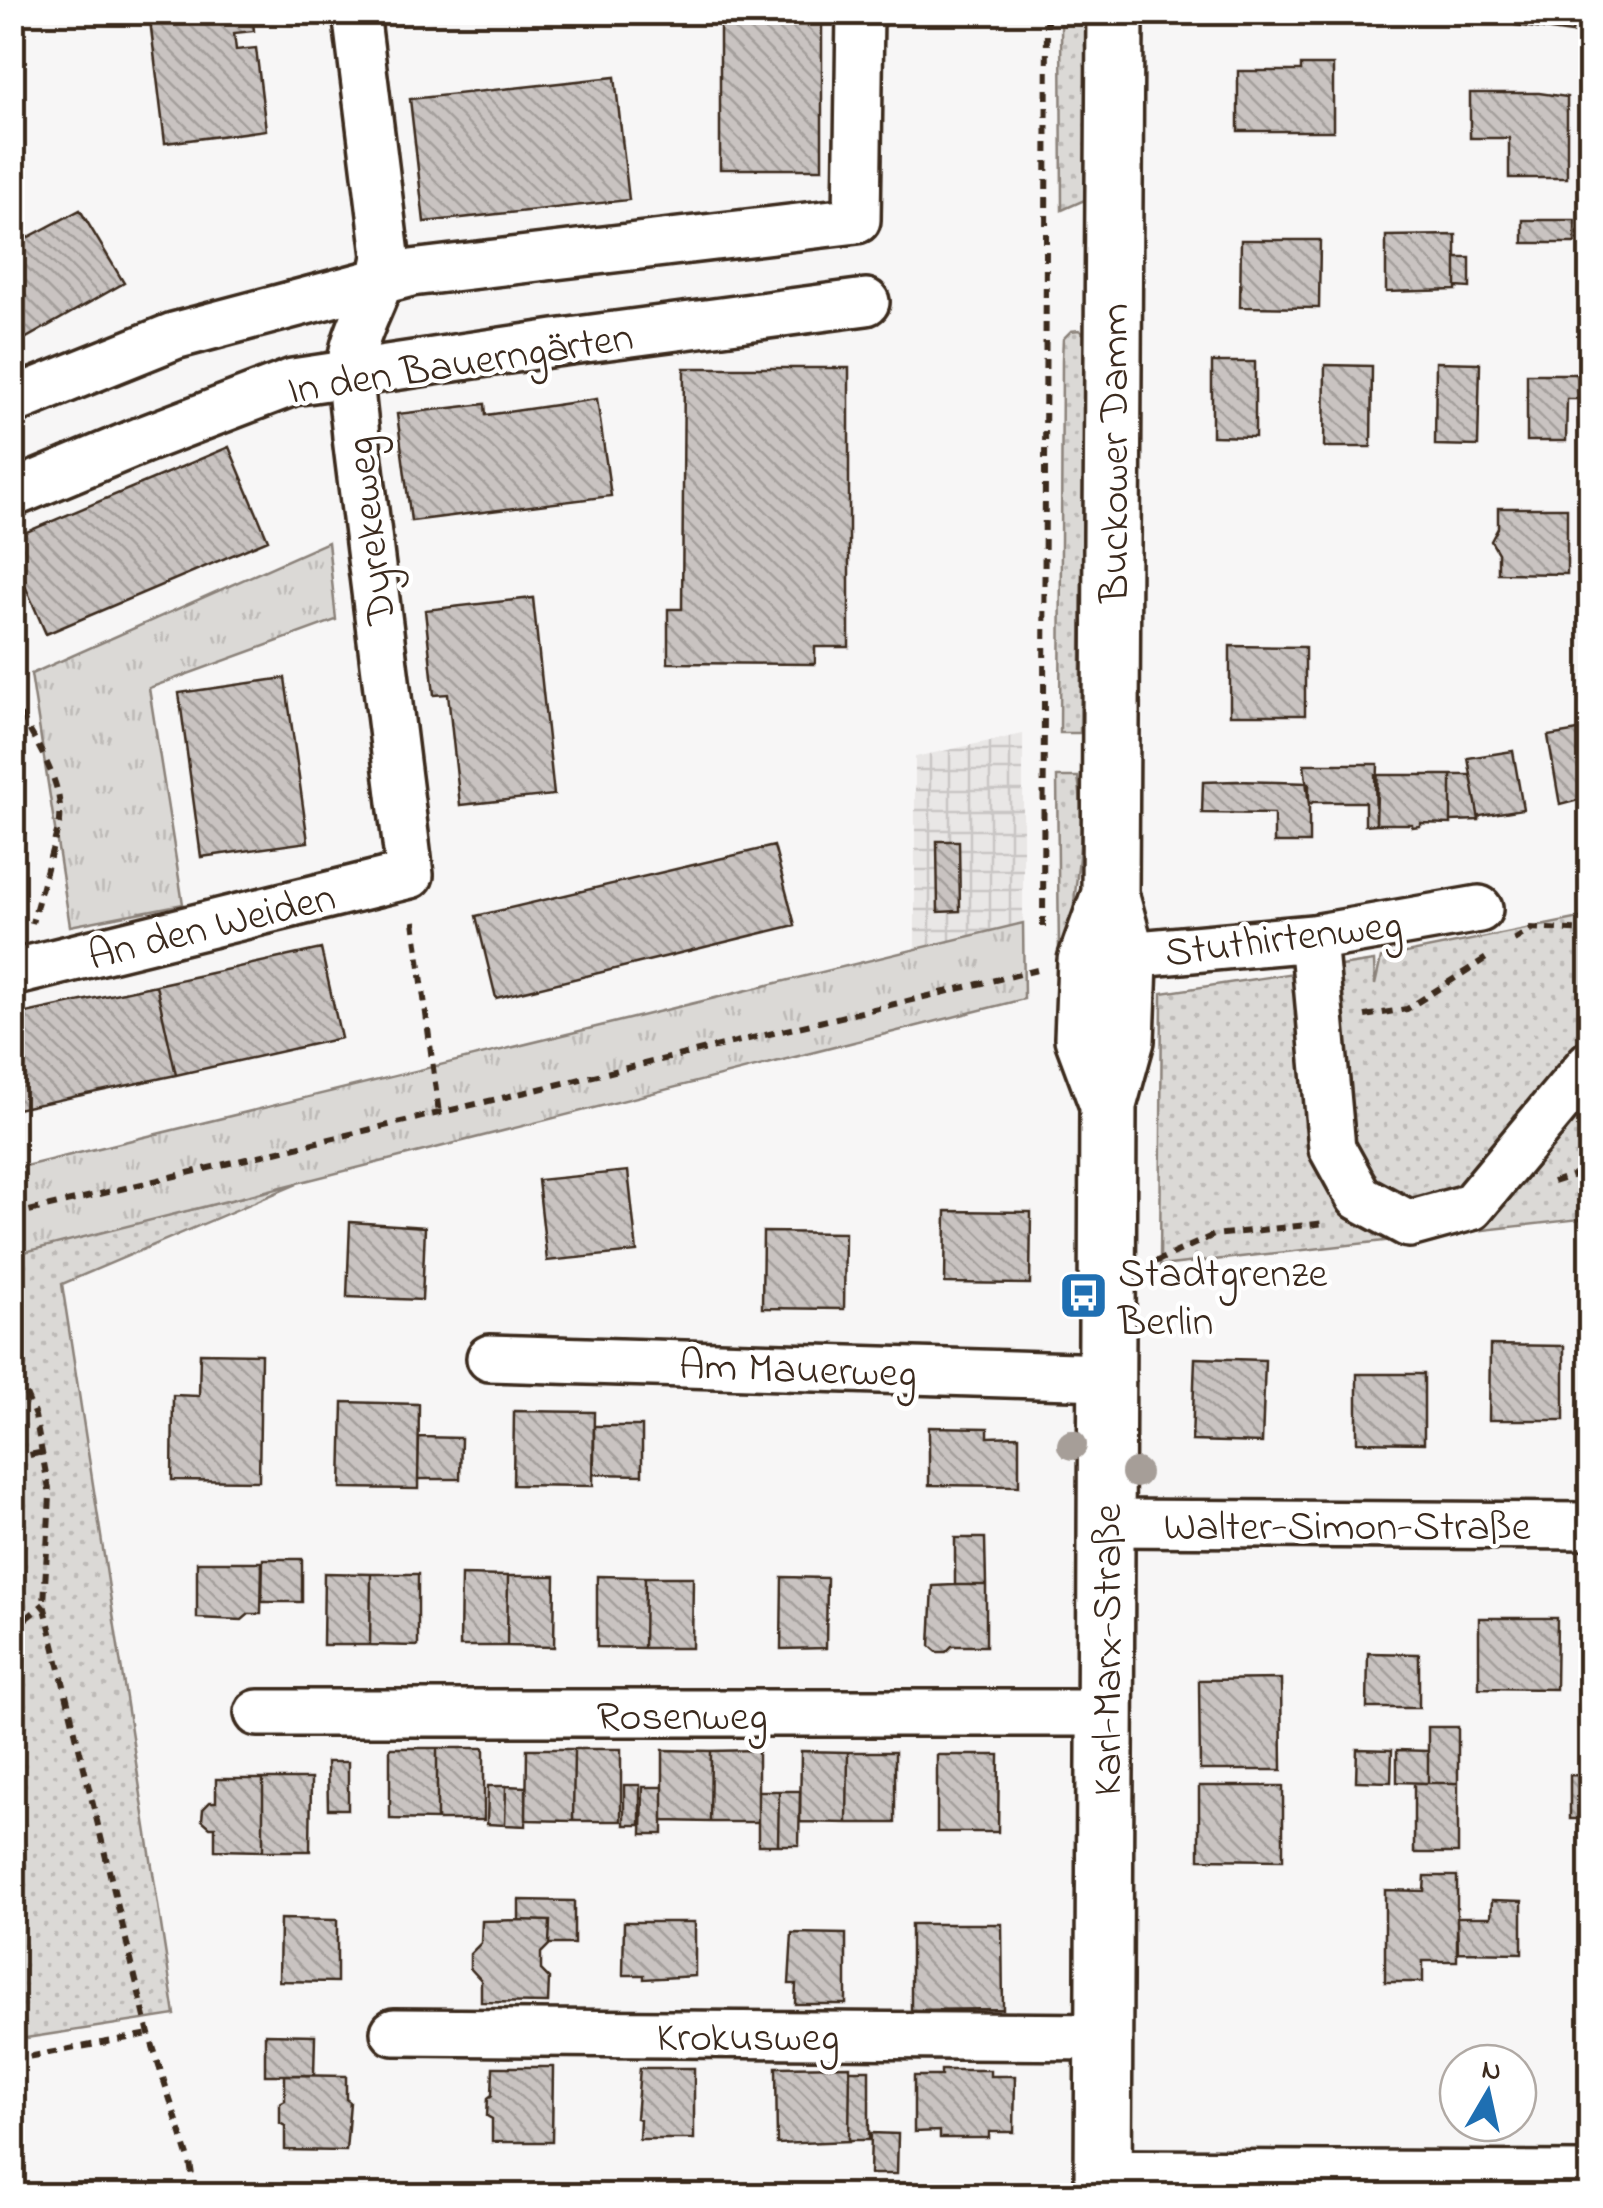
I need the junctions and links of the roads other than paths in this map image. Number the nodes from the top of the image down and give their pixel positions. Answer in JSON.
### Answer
{"nodes":[{"id":1,"x":356,"y":12,"type":"edge"},
{"id":2,"x":860,"y":12,"type":"edge"},
{"id":3,"x":1115,"y":12,"type":"edge"},
{"id":4,"x":378,"y":284,"type":"junction"},
{"id":5,"x":866,"y":302,"type":"dead end"},
{"id":6,"x":352,"y":373,"type":"junction"},
{"id":7,"x":12,"y":401,"type":"edge"},
{"id":8,"x":12,"y":494,"type":"edge"},
{"id":9,"x":410,"y":875,"type":"joint"},
{"id":10,"x":1479,"y":909,"type":"road end"},
{"id":11,"x":1313,"y":938,"type":"junction"},
{"id":12,"x":1085,"y":969,"type":"junction"},
{"id":13,"x":15,"y":972,"type":"edge"},
{"id":14,"x":1590,"y":1064,"type":"edge"},
{"id":15,"x":490,"y":1358,"type":"dead end"},
{"id":16,"x":1106,"y":1376,"type":"junction"},
{"id":17,"x":1104,"y":1523,"type":"junction"},
{"id":18,"x":1590,"y":1526,"type":"edge"},
{"id":19,"x":258,"y":1713,"type":"dead end"},
{"id":20,"x":1106,"y":1714,"type":"junction"},
{"id":21,"x":394,"y":2032,"type":"dead end"},
{"id":22,"x":1103,"y":2038,"type":"junction"},
{"id":23,"x":1590,"y":2175,"type":"edge"},
{"id":24,"x":1104,"y":2184,"type":"edge"}],
"edges":[{"from":1,"to":4,"type":"street","name":"Dyrekeweg"},
{"from":2,"to":4,"type":"street","name":"In den Bauerngärten"},
{"from":3,"to":12,"type":"main road","name":"Buckower Damm"},
{"from":4,"to":6,"type":"street","name":"Dyrekeweg"},
{"from":4,"to":7,"type":"street","name":"In den Bauerngärten"},
{"from":5,"to":6,"type":"street","name":"In den Bauerngärten"},
{"from":6,"to":8,"type":"street","name":"In den Bauerngärten"},
{"from":6,"to":9,"type":"street","name":"Dyrekeweg"},
{"from":9,"to":13,"type":"street","name":"An den Weiden"},
{"from":10,"to":11,"type":"street","name":"Stuthirtenweg"},
{"from":11,"to":12,"type":"street","name":"Stuthirtenweg"},
{"from":11,"to":14,"type":"street"},
{"from":12,"to":16,"type":"main road","name":"Karl-Marx-Straße"},
{"from":15,"to":16,"type":"street","name":"Am Mauerweg"},
{"from":16,"to":17,"type":"main road","name":"Karl-Marx-Straße"},
{"from":17,"to":18,"type":"street","name":"Walter-Simon-Straße"},
{"from":17,"to":20,"type":"main road","name":"Karl-Marx-Straße"},
{"from":19,"to":20,"type":"street","name":"Rosenweg"},
{"from":20,"to":22,"type":"main road","name":"Karl-Marx-Straße"},
{"from":21,"to":22,"type":"street","name":"Krokusweg"},
{"from":22,"to":24,"type":"main road","name":"Karl-Marx-Straße"},
{"from":23,"to":24,"type":"street"}]}
